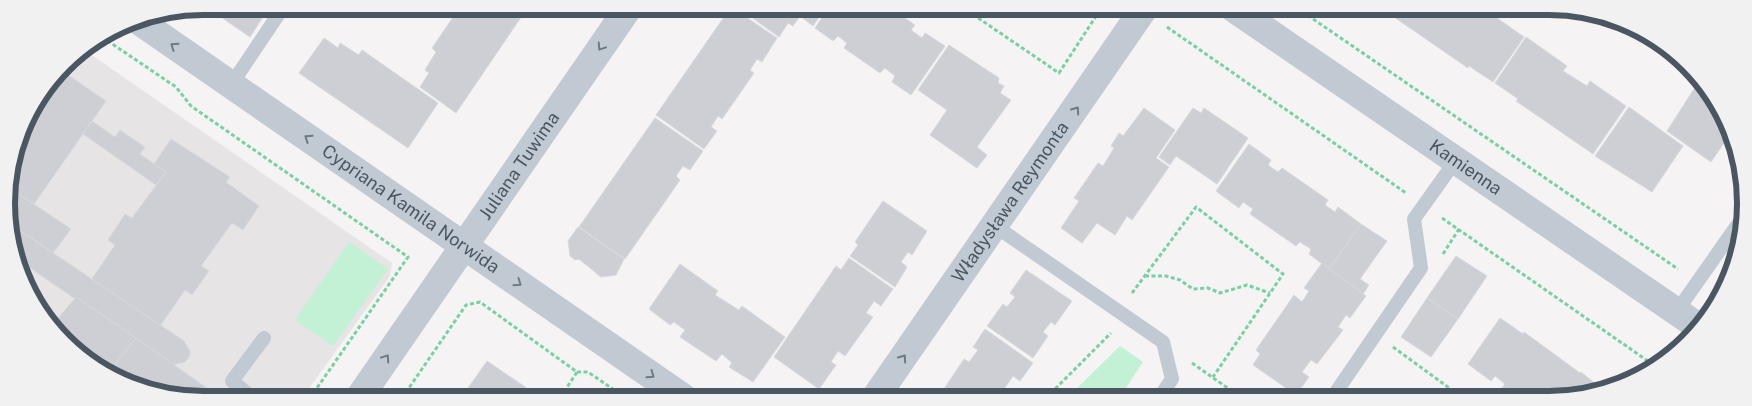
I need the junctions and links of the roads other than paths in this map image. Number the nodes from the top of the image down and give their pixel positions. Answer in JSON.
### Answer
{"nodes":[{"id":1,"x":278,"y":15,"type":"edge"},
{"id":2,"x":623,"y":15,"type":"edge"},
{"id":3,"x":1152,"y":15,"type":"edge"},
{"id":4,"x":1243,"y":15,"type":"edge"},
{"id":5,"x":143,"y":25,"type":"edge"},
{"id":6,"x":231,"y":85,"type":"junction"},
{"id":7,"x":1456,"y":160,"type":"junction"},
{"id":8,"x":995,"y":226,"type":"junction"},
{"id":9,"x":1735,"y":229,"type":"edge"},
{"id":10,"x":463,"y":245,"type":"junction"},
{"id":11,"x":1677,"y":311,"type":"junction"},
{"id":12,"x":1693,"y":323,"type":"edge"},
{"id":13,"x":264,"y":338,"type":"dead end"},
{"id":14,"x":244,"y":391,"type":"edge"},
{"id":15,"x":364,"y":391,"type":"edge"},
{"id":16,"x":674,"y":391,"type":"edge"},
{"id":17,"x":880,"y":391,"type":"edge"},
{"id":18,"x":1163,"y":391,"type":"edge"},
{"id":19,"x":1337,"y":391,"type":"edge"}],
"edges":[{"from":1,"to":6,"type":"lane"},
{"from":2,"to":10,"type":"street","name":"Juliana Tuwima","one_way":true},
{"from":8,"to":3,"type":"street","name":"Władysława Reymonta","one_way":true},
{"from":4,"to":7,"type":"street","name":"Kamienna"},
{"from":6,"to":5,"type":"street","name":"Cypriana Kamila Norwida","one_way":true},
{"from":10,"to":6,"type":"street","name":"Cypriana Kamila Norwida","one_way":true},
{"from":7,"to":11,"type":"street","name":"Kamienna"},
{"from":7,"to":19,"type":"lane"},
{"from":17,"to":8,"type":"street","name":"Władysława Reymonta","one_way":true},
{"from":8,"to":18,"type":"lane"},
{"from":9,"to":11,"type":"lane"},
{"from":15,"to":10,"type":"street","name":"Juliana Tuwima","one_way":true},
{"from":10,"to":16,"type":"street","name":"Cypriana Kamila Norwida","one_way":true},
{"from":11,"to":12,"type":"street","name":"Kamienna"},
{"from":13,"to":14,"type":"lane"}]}
